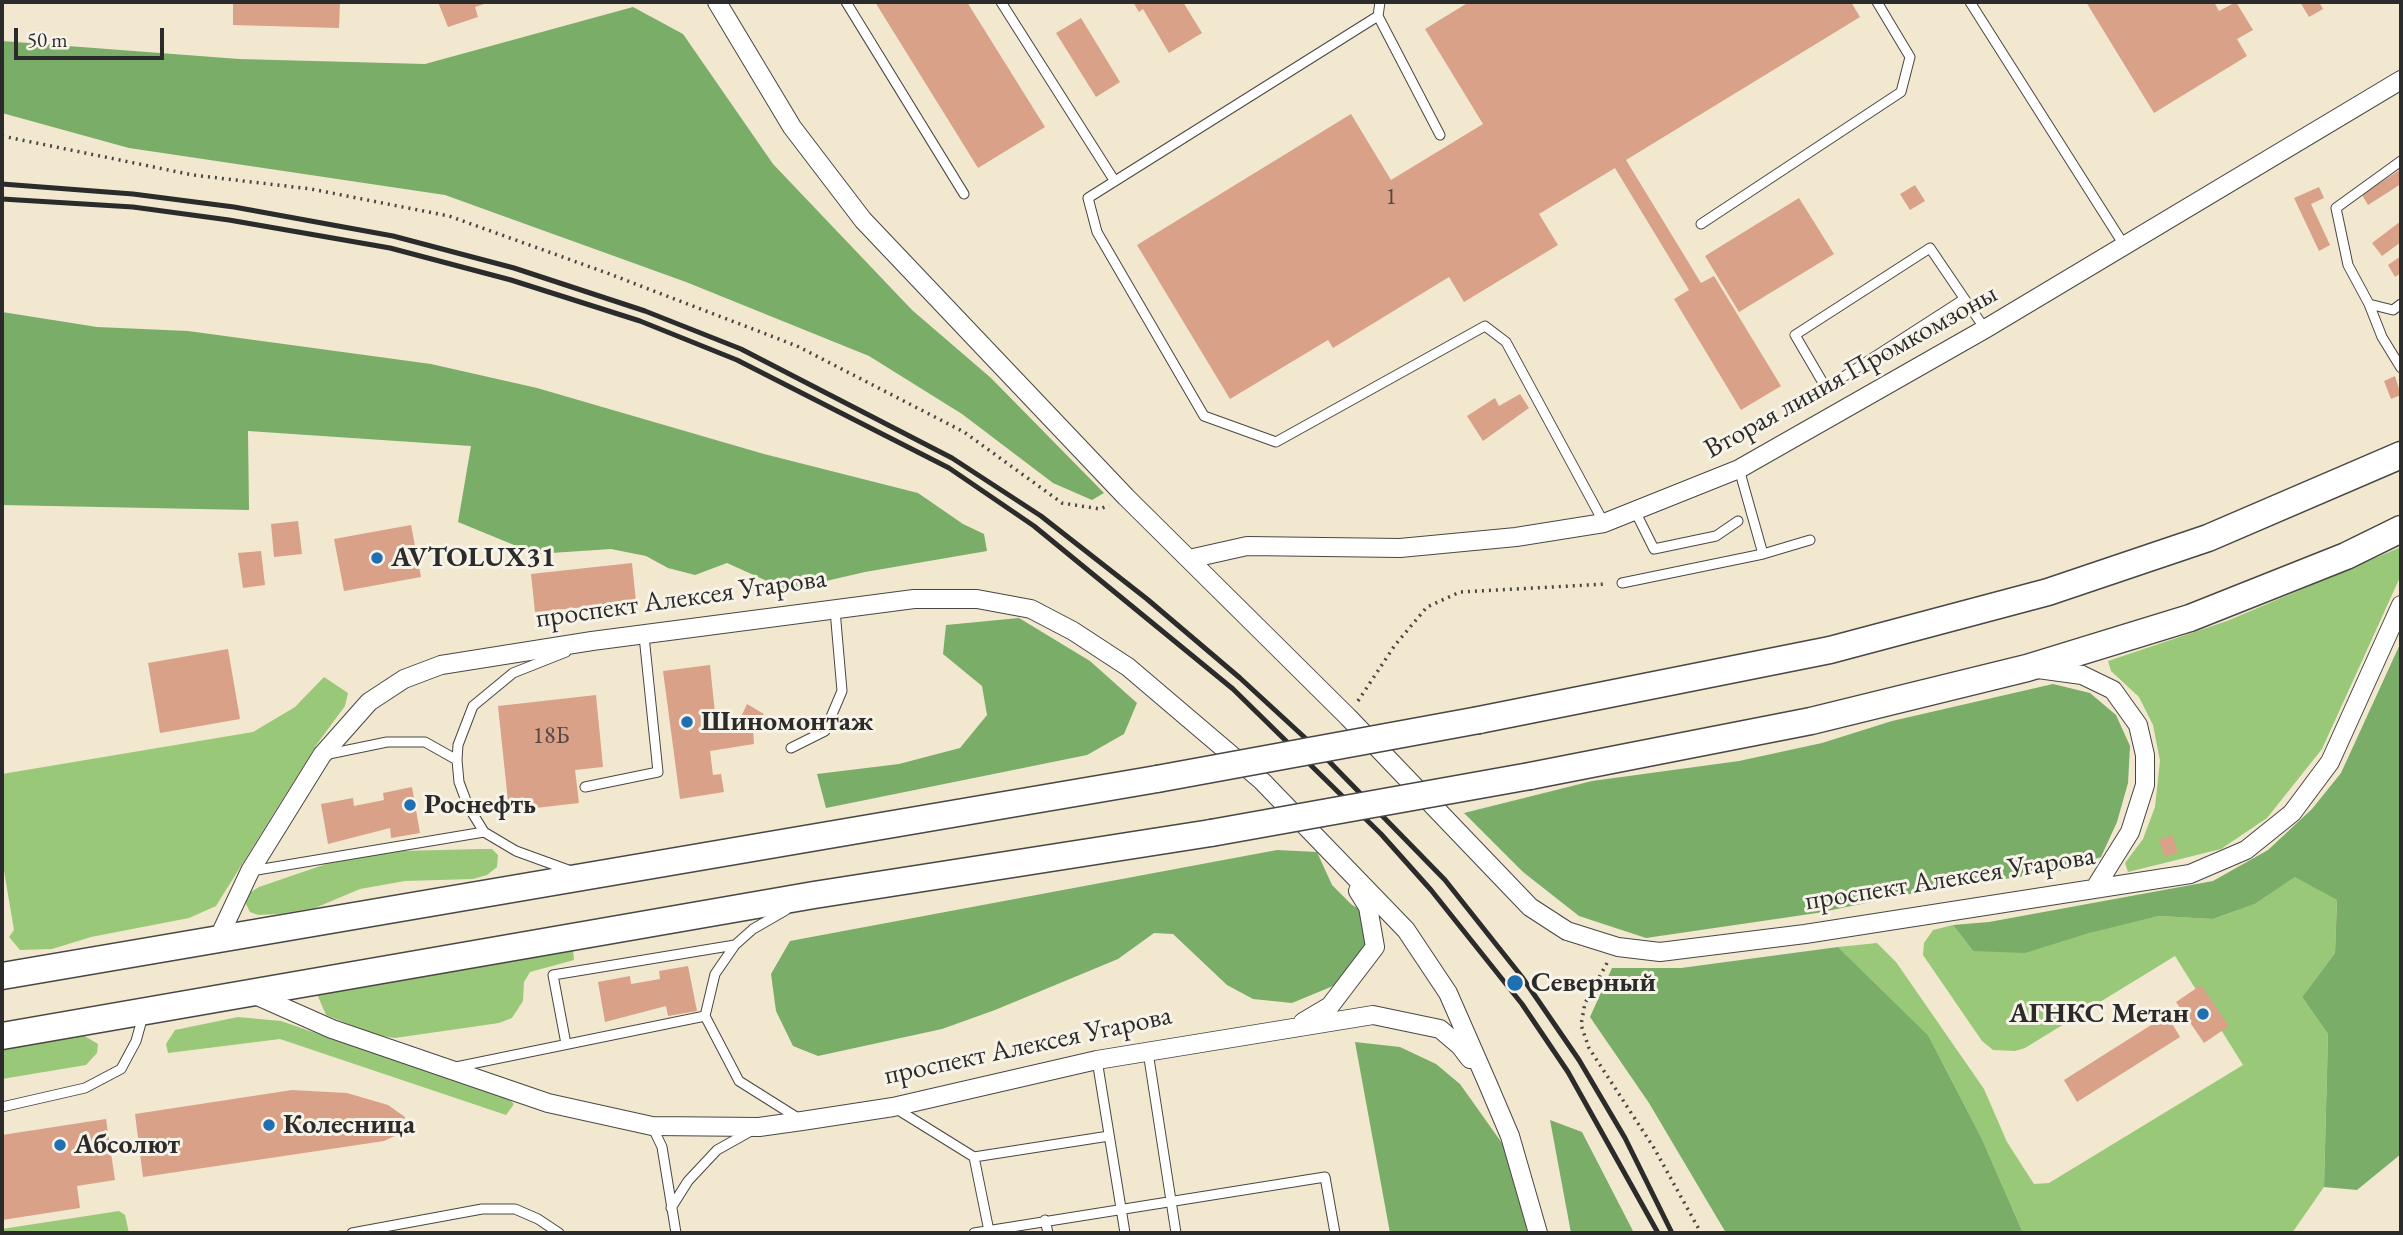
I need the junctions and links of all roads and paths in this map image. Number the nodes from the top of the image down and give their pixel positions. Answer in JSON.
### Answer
{"nodes":[{"id":1,"x":717,"y":2,"type":"edge"},
{"id":2,"x":846,"y":2,"type":"edge"},
{"id":3,"x":1000,"y":2,"type":"edge"},
{"id":4,"x":1380,"y":2,"type":"edge"},
{"id":5,"x":1877,"y":2,"type":"edge"},
{"id":6,"x":1970,"y":2,"type":"edge"},
{"id":7,"x":1378,"y":16,"type":"junction"},
{"id":8,"x":2401,"y":80,"type":"edge"},
{"id":9,"x":1440,"y":135,"type":"dead end"},
{"id":10,"x":2,"y":136,"type":"edge"},
{"id":11,"x":2401,"y":161,"type":"edge"},
{"id":12,"x":1114,"y":180,"type":"junction"},
{"id":13,"x":964,"y":194,"type":"dead end"},
{"id":14,"x":1701,"y":224,"type":"dead end"},
{"id":15,"x":2124,"y":245,"type":"junction"},
{"id":16,"x":1964,"y":299,"type":"junction"},
{"id":17,"x":2369,"y":304,"type":"junction"},
{"id":18,"x":2401,"y":304,"type":"edge"},
{"id":19,"x":1985,"y":330,"type":"junction"},
{"id":20,"x":2401,"y":368,"type":"edge"},
{"id":21,"x":2401,"y":455,"type":"edge"},
{"id":22,"x":1739,"y":469,"type":"junction"},
{"id":23,"x":1126,"y":497,"type":"junction"},
{"id":24,"x":1635,"y":511,"type":"junction"},
{"id":25,"x":1738,"y":521,"type":"dead end"},
{"id":26,"x":1604,"y":523,"type":"junction"},
{"id":27,"x":2401,"y":529,"type":"edge"},
{"id":28,"x":1810,"y":540,"type":"dead end"},
{"id":29,"x":1763,"y":554,"type":"junction"},
{"id":30,"x":1189,"y":559,"type":"junction"},
{"id":31,"x":1622,"y":583,"type":"joint"},
{"id":32,"x":2401,"y":605,"type":"edge"},
{"id":33,"x":835,"y":610,"type":"junction"},
{"id":34,"x":644,"y":636,"type":"junction"},
{"id":35,"x":592,"y":641,"type":"junction"},
{"id":36,"x":2027,"y":668,"type":"junction"},
{"id":37,"x":1348,"y":717,"type":"junction"},
{"id":38,"x":791,"y":748,"type":"dead end"},
{"id":39,"x":322,"y":755,"type":"junction"},
{"id":40,"x":457,"y":760,"type":"junction"},
{"id":41,"x":585,"y":787,"type":"dead end"},
{"id":42,"x":484,"y":832,"type":"junction"},
{"id":43,"x":250,"y":871,"type":"junction"},
{"id":44,"x":1348,"y":874,"type":"junction"},
{"id":45,"x":582,"y":875,"type":"junction"},
{"id":46,"x":2095,"y":888,"type":"junction"},
{"id":47,"x":814,"y":895,"type":"junction"},
{"id":48,"x":218,"y":939,"type":"junction"},
{"id":49,"x":735,"y":945,"type":"junction"},
{"id":50,"x":1618,"y":947,"type":"junction"},
{"id":51,"x":2,"y":976,"type":"edge"},
{"id":52,"x":250,"y":992,"type":"junction"},
{"id":53,"x":144,"y":1010,"type":"junction"},
{"id":54,"x":705,"y":1016,"type":"junction"},
{"id":55,"x":1294,"y":1028,"type":"junction"},
{"id":56,"x":2,"y":1036,"type":"edge"},
{"id":57,"x":566,"y":1044,"type":"junction"},
{"id":58,"x":1148,"y":1052,"type":"junction"},
{"id":59,"x":1097,"y":1060,"type":"junction"},
{"id":60,"x":448,"y":1069,"type":"junction"},
{"id":61,"x":1487,"y":1082,"type":"junction"},
{"id":62,"x":2,"y":1107,"type":"edge"},
{"id":63,"x":893,"y":1107,"type":"junction"},
{"id":64,"x":802,"y":1121,"type":"junction"},
{"id":65,"x":652,"y":1126,"type":"junction"},
{"id":66,"x":759,"y":1127,"type":"junction"},
{"id":67,"x":1109,"y":1136,"type":"junction"},
{"id":68,"x":974,"y":1157,"type":"junction"},
{"id":69,"x":1171,"y":1202,"type":"junction"},
{"id":70,"x":671,"y":1208,"type":"junction"},
{"id":71,"x":1121,"y":1210,"type":"junction"},
{"id":72,"x":1045,"y":1220,"type":"junction"},
{"id":73,"x":398,"y":1229,"type":"edge"},
{"id":74,"x":989,"y":1231,"type":"junction"},
{"id":75,"x":352,"y":1233,"type":"edge"},
{"id":76,"x":559,"y":1233,"type":"edge"},
{"id":77,"x":676,"y":1233,"type":"edge"},
{"id":78,"x":974,"y":1233,"type":"edge"},
{"id":79,"x":1048,"y":1233,"type":"edge"},
{"id":80,"x":1125,"y":1233,"type":"edge"},
{"id":81,"x":1176,"y":1233,"type":"edge"},
{"id":82,"x":1335,"y":1233,"type":"edge"},
{"id":83,"x":1538,"y":1233,"type":"edge"},
{"id":84,"x":1700,"y":1233,"type":"edge"}],
"edges":[{"from":1,"to":23,"type":"street","name":"проспект Алексея Угарова"},
{"from":2,"to":13,"type":"lane"},
{"from":3,"to":12,"type":"lane"},
{"from":4,"to":7,"type":"lane"},
{"from":5,"to":14,"type":"lane"},
{"from":6,"to":15,"type":"lane"},
{"from":7,"to":9,"type":"lane"},
{"from":7,"to":12,"type":"lane"},
{"from":8,"to":15,"type":"street","name":"Вторая линия Промкомзоны"},
{"from":10,"to":23,"type":"path"},
{"from":11,"to":17,"type":"lane"},
{"from":12,"to":26,"type":"lane"},
{"from":15,"to":19,"type":"street","name":"Вторая линия Промкомзоны"},
{"from":16,"to":16,"type":"lane"},
{"from":16,"to":19,"type":"lane"},
{"from":17,"to":18,"type":"lane"},
{"from":17,"to":20,"type":"lane"},
{"from":19,"to":22,"type":"street","name":"Вторая линия Промкомзоны"},
{"from":21,"to":45,"type":"main road","bridge":true},
{"from":22,"to":24,"type":"street","name":"Вторая линия Промкомзоны"},
{"from":22,"to":29,"type":"lane"},
{"from":23,"to":30,"type":"street","name":"проспект Алексея Угарова"},
{"from":24,"to":25,"type":"lane"},
{"from":24,"to":26,"type":"street","name":"Вторая линия Промкомзоны"},
{"from":26,"to":30,"type":"street","name":"Вторая линия Промкомзоны"},
{"from":27,"to":36,"type":"main road"},
{"from":28,"to":29,"type":"lane"},
{"from":29,"to":31,"type":"lane"},
{"from":30,"to":37,"type":"street","name":"проспект Алексея Угарова"},
{"from":31,"to":37,"type":"path"},
{"from":32,"to":46,"type":"street","name":"проспект Алексея Угарова"},
{"from":33,"to":34,"type":"street","name":"проспект Алексея Угарова"},
{"from":33,"to":38,"type":"lane"},
{"from":33,"to":44,"type":"street","name":"проспект Алексея Угарова"},
{"from":34,"to":35,"type":"street","name":"проспект Алексея Угарова"},
{"from":34,"to":41,"type":"lane"},
{"from":35,"to":39,"type":"street","name":"проспект Алексея Угарова"},
{"from":35,"to":40,"type":"lane"},
{"from":36,"to":46,"type":"street"},
{"from":36,"to":47,"type":"main road","bridge":true},
{"from":37,"to":50,"type":"street","name":"проспект Алексея Угарова"},
{"from":39,"to":40,"type":"lane"},
{"from":39,"to":43,"type":"street","name":"проспект Алексея Угарова"},
{"from":40,"to":42,"type":"lane"},
{"from":42,"to":43,"type":"lane"},
{"from":42,"to":45,"type":"lane"},
{"from":43,"to":48,"type":"street","name":"проспект Алексея Угарова"},
{"from":44,"to":55,"type":"street","name":"проспект Алексея Угарова"},
{"from":44,"to":61,"type":"street","name":"проспект Алексея Угарова"},
{"from":45,"to":48,"type":"main road"},
{"from":46,"to":50,"type":"street","name":"проспект Алексея Угарова"},
{"from":47,"to":49,"type":"lane"},
{"from":47,"to":52,"type":"main road"},
{"from":48,"to":51,"type":"main road"},
{"from":49,"to":54,"type":"lane"},
{"from":49,"to":57,"type":"lane"},
{"from":50,"to":84,"type":"path"},
{"from":52,"to":53,"type":"main road"},
{"from":52,"to":60,"type":"street","name":"проспект Алексея Угарова"},
{"from":53,"to":56,"type":"main road"},
{"from":53,"to":62,"type":"lane"},
{"from":54,"to":57,"type":"lane"},
{"from":54,"to":64,"type":"lane"},
{"from":55,"to":58,"type":"street","name":"проспект Алексея Угарова"},
{"from":55,"to":61,"type":"street","name":"проспект Алексея Угарова"},
{"from":57,"to":60,"type":"lane"},
{"from":58,"to":59,"type":"street","name":"проспект Алексея Угарова"},
{"from":58,"to":69,"type":"lane"},
{"from":59,"to":63,"type":"street","name":"проспект Алексея Угарова"},
{"from":59,"to":67,"type":"lane"},
{"from":60,"to":65,"type":"street","name":"проспект Алексея Угарова"},
{"from":61,"to":83,"type":"street","name":"проспект Алексея Угарова"},
{"from":63,"to":64,"type":"street","name":"проспект Алексея Угарова"},
{"from":63,"to":68,"type":"lane"},
{"from":64,"to":66,"type":"street","name":"проспект Алексея Угарова"},
{"from":65,"to":66,"type":"street","name":"проспект Алексея Угарова"},
{"from":65,"to":70,"type":"lane"},
{"from":66,"to":70,"type":"lane"},
{"from":67,"to":68,"type":"lane"},
{"from":67,"to":71,"type":"lane"},
{"from":68,"to":74,"type":"lane"},
{"from":69,"to":71,"type":"lane"},
{"from":69,"to":81,"type":"lane"},
{"from":69,"to":82,"type":"lane"},
{"from":70,"to":77,"type":"lane"},
{"from":71,"to":72,"type":"lane"},
{"from":71,"to":80,"type":"lane"},
{"from":72,"to":74,"type":"lane"},
{"from":72,"to":79,"type":"lane"},
{"from":73,"to":75,"type":"lane"},
{"from":73,"to":76,"type":"lane"},
{"from":74,"to":78,"type":"lane"}]}
